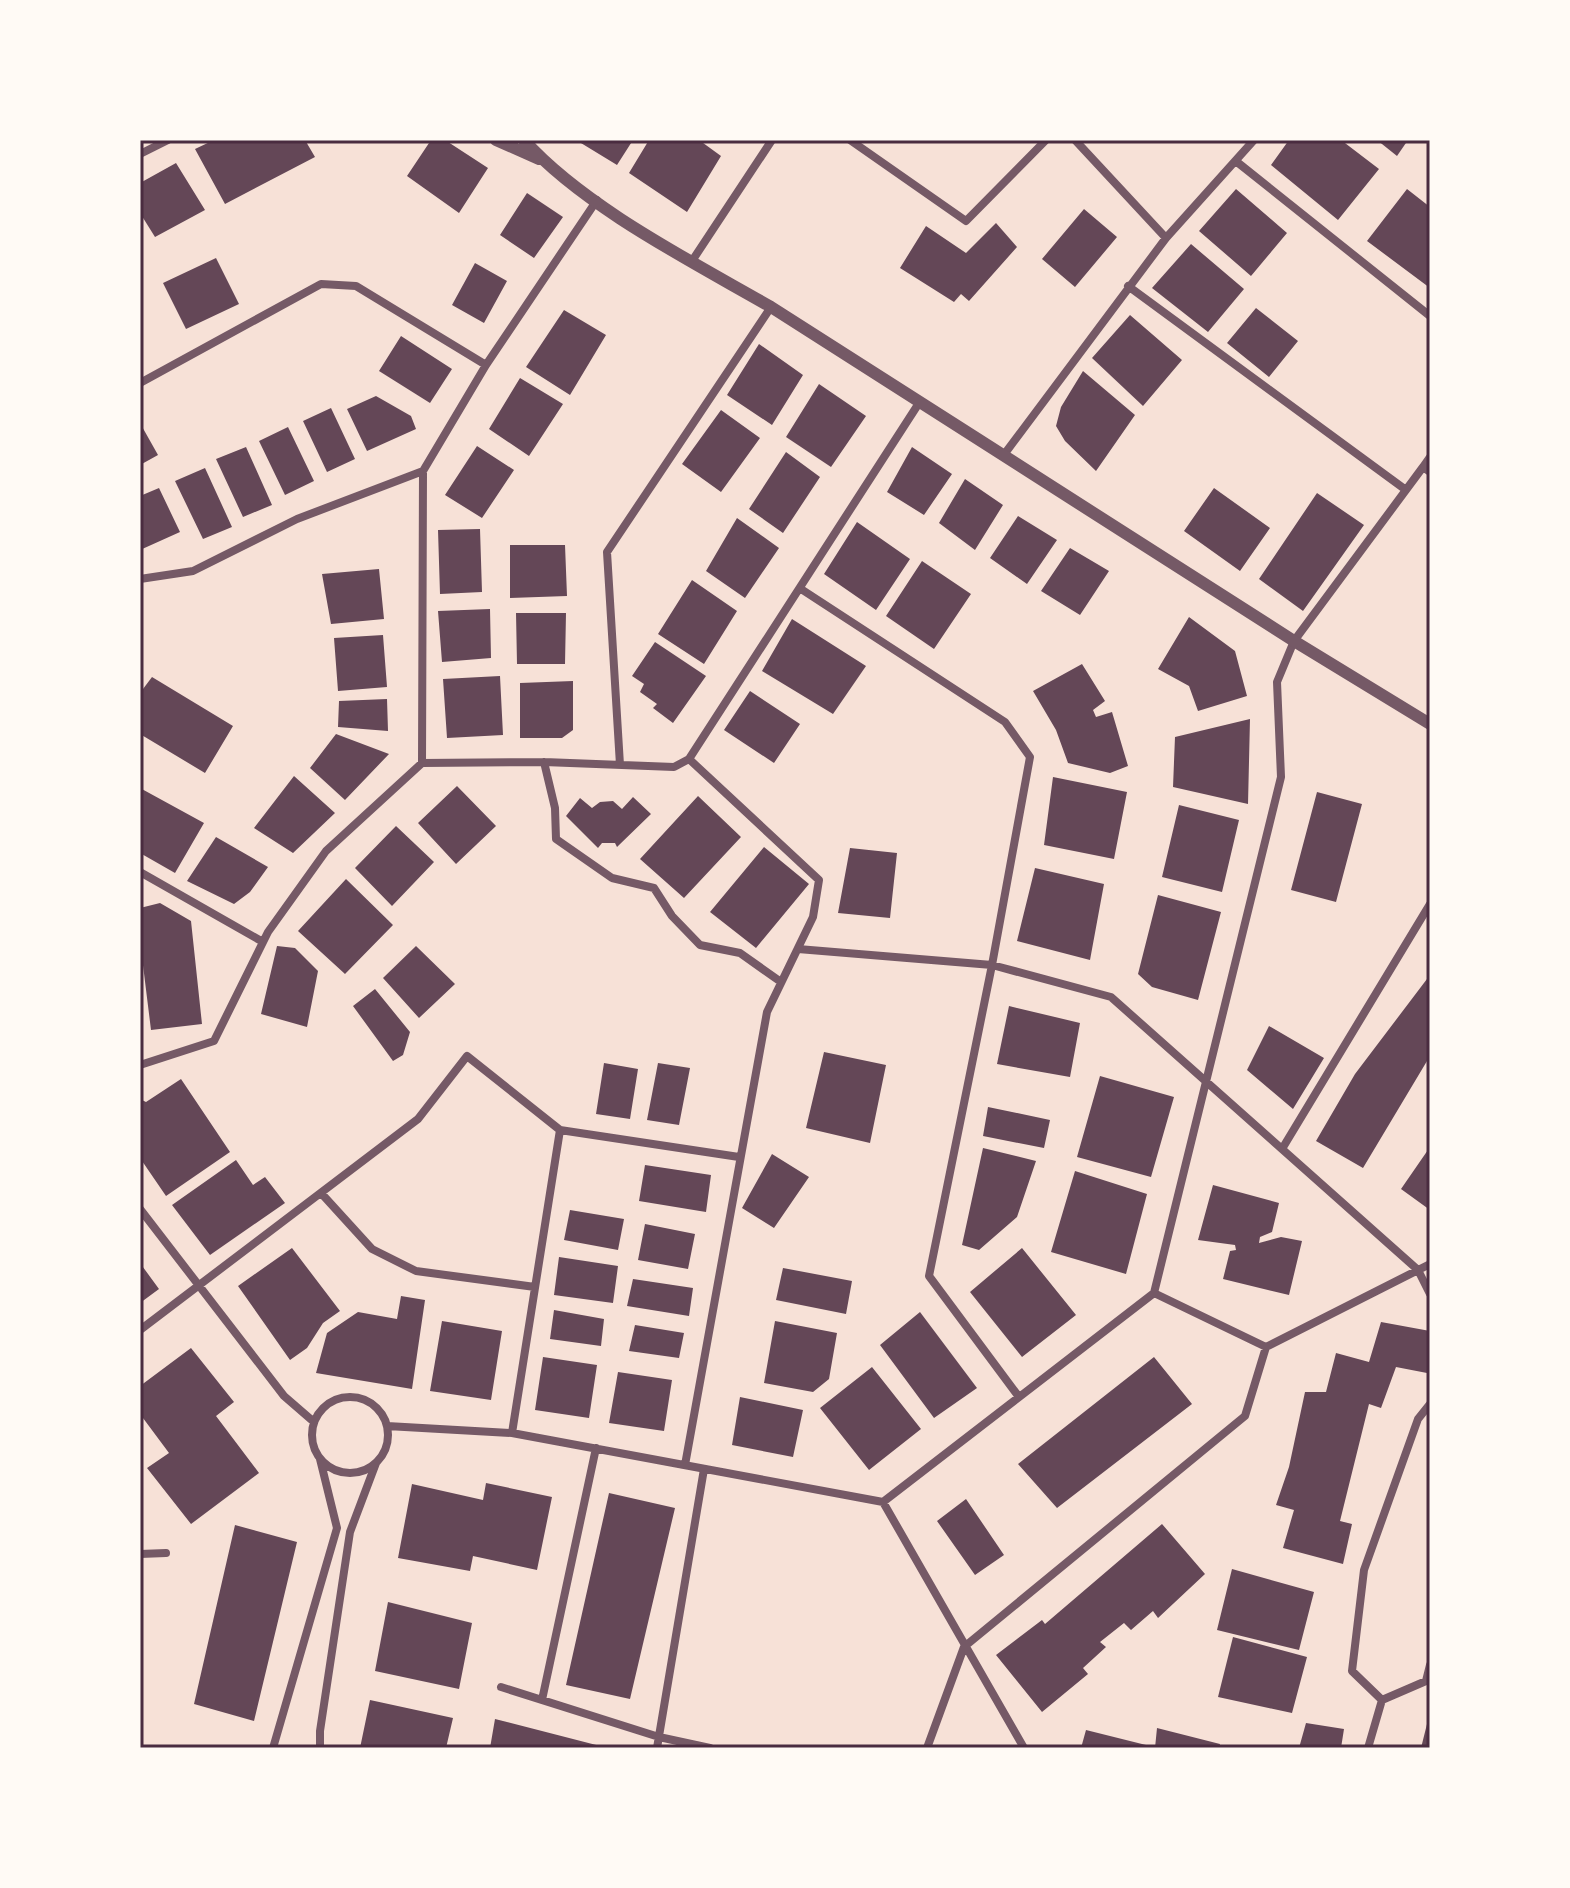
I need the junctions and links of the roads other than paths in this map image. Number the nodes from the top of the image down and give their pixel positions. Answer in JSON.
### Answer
{"nodes":[{"id":1,"x":168,"y":140,"type":"edge"},
{"id":2,"x":496,"y":140,"type":"edge"},
{"id":3,"x":524,"y":140,"type":"edge"},
{"id":4,"x":772,"y":140,"type":"edge"},
{"id":5,"x":850,"y":140,"type":"edge"},
{"id":6,"x":1046,"y":140,"type":"edge"},
{"id":7,"x":1075,"y":140,"type":"edge"},
{"id":8,"x":1254,"y":140,"type":"edge"},
{"id":9,"x":140,"y":154,"type":"edge"},
{"id":10,"x":542,"y":160,"type":"junction"},
{"id":11,"x":1237,"y":162,"type":"junction"},
{"id":12,"x":597,"y":200,"type":"junction"},
{"id":13,"x":1166,"y":238,"type":"junction"},
{"id":14,"x":692,"y":261,"type":"junction"},
{"id":15,"x":1128,"y":286,"type":"junction"},
{"id":16,"x":771,"y":307,"type":"junction"},
{"id":17,"x":1430,"y":316,"type":"edge"},
{"id":18,"x":486,"y":365,"type":"junction"},
{"id":19,"x":140,"y":383,"type":"edge"},
{"id":20,"x":919,"y":403,"type":"junction"},
{"id":21,"x":1003,"y":456,"type":"junction"},
{"id":22,"x":1430,"y":457,"type":"edge"},
{"id":23,"x":1426,"y":469,"type":"edge"},
{"id":24,"x":423,"y":471,"type":"junction"},
{"id":25,"x":1406,"y":490,"type":"junction"},
{"id":26,"x":140,"y":579,"type":"edge"},
{"id":27,"x":801,"y":589,"type":"junction"},
{"id":28,"x":1294,"y":641,"type":"junction"},
{"id":29,"x":1430,"y":724,"type":"edge"},
{"id":30,"x":689,"y":759,"type":"junction"},
{"id":31,"x":544,"y":762,"type":"junction"},
{"id":32,"x":422,"y":763,"type":"junction"},
{"id":33,"x":620,"y":765,"type":"junction"},
{"id":34,"x":140,"y":872,"type":"edge"},
{"id":35,"x":1430,"y":904,"type":"edge"},
{"id":36,"x":263,"y":942,"type":"junction"},
{"id":37,"x":798,"y":949,"type":"junction"},
{"id":38,"x":992,"y":965,"type":"junction"},
{"id":39,"x":781,"y":982,"type":"junction"},
{"id":40,"x":140,"y":1065,"type":"edge"},
{"id":41,"x":1208,"y":1083,"type":"junction"},
{"id":42,"x":560,"y":1130,"type":"junction"},
{"id":43,"x":1282,"y":1149,"type":"junction"},
{"id":44,"x":739,"y":1157,"type":"junction"},
{"id":45,"x":321,"y":1193,"type":"junction"},
{"id":46,"x":140,"y":1209,"type":"edge"},
{"id":47,"x":1430,"y":1264,"type":"edge"},
{"id":48,"x":1418,"y":1270,"type":"junction"},
{"id":49,"x":535,"y":1287,"type":"junction"},
{"id":50,"x":197,"y":1288,"type":"junction"},
{"id":51,"x":1154,"y":1293,"type":"junction"},
{"id":52,"x":1430,"y":1294,"type":"edge"},
{"id":53,"x":140,"y":1330,"type":"edge"},
{"id":54,"x":1266,"y":1347,"type":"junction"},
{"id":55,"x":1019,"y":1397,"type":"junction"},
{"id":56,"x":1430,"y":1404,"type":"edge"},
{"id":57,"x":314,"y":1422,"type":"junction"},
{"id":58,"x":387,"y":1426,"type":"junction"},
{"id":59,"x":512,"y":1433,"type":"junction"},
{"id":60,"x":596,"y":1448,"type":"junction"},
{"id":61,"x":320,"y":1459,"type":"junction"},
{"id":62,"x":376,"y":1463,"type":"junction"},
{"id":63,"x":685,"y":1465,"type":"junction"},
{"id":64,"x":704,"y":1469,"type":"junction"},
{"id":65,"x":883,"y":1502,"type":"junction"},
{"id":66,"x":166,"y":1553,"type":"dead end"},
{"id":67,"x":140,"y":1554,"type":"edge"},
{"id":68,"x":964,"y":1647,"type":"junction"},
{"id":69,"x":1430,"y":1665,"type":"edge"},
{"id":70,"x":501,"y":1687,"type":"dead end"},
{"id":71,"x":542,"y":1700,"type":"junction"},
{"id":72,"x":1382,"y":1700,"type":"junction"},
{"id":73,"x":659,"y":1737,"type":"junction"},
{"id":74,"x":273,"y":1748,"type":"edge"},
{"id":75,"x":320,"y":1748,"type":"edge"},
{"id":76,"x":657,"y":1748,"type":"edge"},
{"id":77,"x":710,"y":1748,"type":"edge"},
{"id":78,"x":927,"y":1748,"type":"edge"},
{"id":79,"x":1024,"y":1748,"type":"edge"},
{"id":80,"x":1368,"y":1748,"type":"edge"}],
"edges":[{"from":1,"to":9,"type":"street"},
{"from":2,"to":10,"type":"street"},
{"from":3,"to":10,"type":"street"},
{"from":4,"to":14,"type":"street"},
{"from":5,"to":6,"type":"street"},
{"from":7,"to":13,"type":"street"},
{"from":8,"to":11,"type":"street"},
{"from":10,"to":12,"type":"street"},
{"from":11,"to":13,"type":"street"},
{"from":11,"to":17,"type":"street"},
{"from":12,"to":14,"type":"street"},
{"from":12,"to":18,"type":"street"},
{"from":13,"to":15,"type":"street"},
{"from":14,"to":16,"type":"street"},
{"from":15,"to":21,"type":"street"},
{"from":15,"to":25,"type":"street"},
{"from":16,"to":20,"type":"street"},
{"from":16,"to":33,"type":"street"},
{"from":18,"to":19,"type":"street"},
{"from":18,"to":24,"type":"street"},
{"from":20,"to":21,"type":"street"},
{"from":20,"to":27,"type":"street"},
{"from":21,"to":28,"type":"street"},
{"from":22,"to":23,"type":"street"},
{"from":23,"to":25,"type":"street"},
{"from":24,"to":26,"type":"street"},
{"from":24,"to":32,"type":"street"},
{"from":25,"to":28,"type":"street"},
{"from":27,"to":30,"type":"street"},
{"from":27,"to":38,"type":"street"},
{"from":28,"to":29,"type":"street"},
{"from":28,"to":41,"type":"street"},
{"from":30,"to":33,"type":"street"},
{"from":30,"to":37,"type":"street"},
{"from":31,"to":32,"type":"street"},
{"from":31,"to":33,"type":"street"},
{"from":31,"to":39,"type":"street"},
{"from":32,"to":36,"type":"street"},
{"from":34,"to":36,"type":"street"},
{"from":35,"to":43,"type":"street"},
{"from":36,"to":40,"type":"street"},
{"from":37,"to":38,"type":"street"},
{"from":37,"to":39,"type":"street"},
{"from":38,"to":41,"type":"street"},
{"from":38,"to":55,"type":"street"},
{"from":39,"to":44,"type":"street"},
{"from":41,"to":43,"type":"street"},
{"from":41,"to":51,"type":"street"},
{"from":42,"to":44,"type":"street"},
{"from":42,"to":45,"type":"street"},
{"from":42,"to":49,"type":"street"},
{"from":43,"to":48,"type":"street"},
{"from":44,"to":63,"type":"street"},
{"from":45,"to":49,"type":"street"},
{"from":45,"to":50,"type":"street"},
{"from":46,"to":50,"type":"street"},
{"from":47,"to":48,"type":"street"},
{"from":48,"to":52,"type":"street"},
{"from":48,"to":54,"type":"street"},
{"from":49,"to":59,"type":"street"},
{"from":50,"to":53,"type":"street"},
{"from":50,"to":57,"type":"street"},
{"from":51,"to":54,"type":"street"},
{"from":51,"to":55,"type":"street"},
{"from":54,"to":68,"type":"street"},
{"from":55,"to":65,"type":"street"},
{"from":56,"to":72,"type":"street"},
{"from":57,"to":58,"type":"street"},
{"from":57,"to":61,"type":"street"},
{"from":58,"to":59,"type":"street"},
{"from":58,"to":62,"type":"street"},
{"from":59,"to":60,"type":"street"},
{"from":60,"to":63,"type":"street"},
{"from":60,"to":71,"type":"street"},
{"from":61,"to":62,"type":"street"},
{"from":61,"to":74,"type":"street"},
{"from":62,"to":75,"type":"street"},
{"from":63,"to":64,"type":"street"},
{"from":64,"to":65,"type":"street"},
{"from":64,"to":73,"type":"street"},
{"from":65,"to":68,"type":"street"},
{"from":66,"to":67,"type":"street"},
{"from":68,"to":78,"type":"street"},
{"from":68,"to":79,"type":"street"},
{"from":69,"to":72,"type":"street"},
{"from":70,"to":71,"type":"street"},
{"from":71,"to":73,"type":"street"},
{"from":72,"to":80,"type":"street"},
{"from":73,"to":76,"type":"street"},
{"from":73,"to":77,"type":"street"}]}
